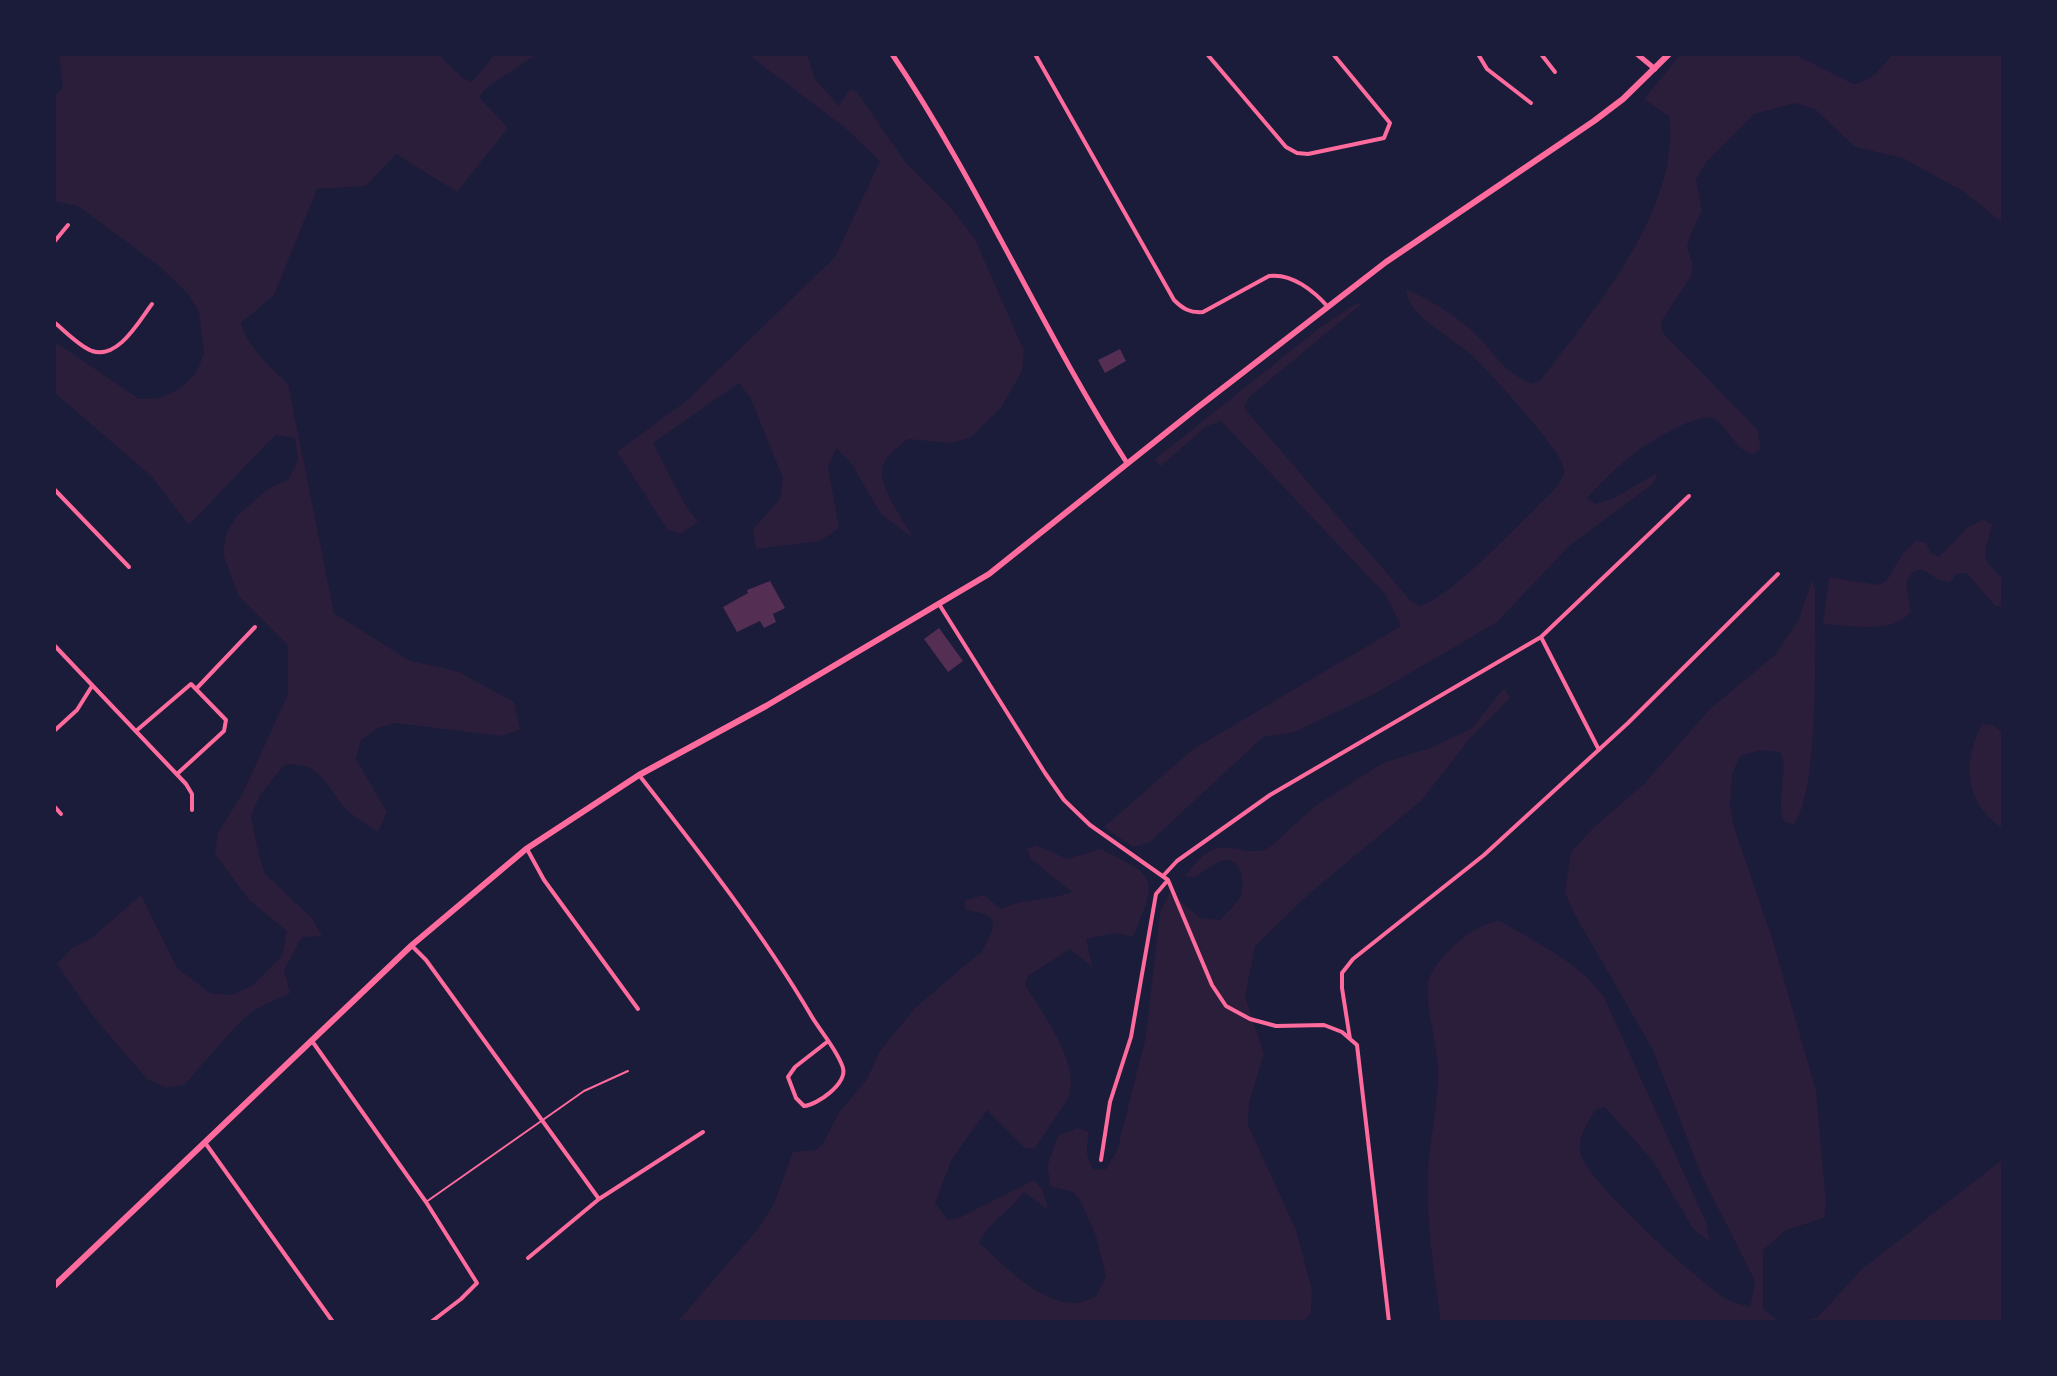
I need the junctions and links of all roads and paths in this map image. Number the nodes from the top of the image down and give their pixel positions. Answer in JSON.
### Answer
{"nodes":[{"id":1,"x":892,"y":54,"type":"edge"},
{"id":2,"x":1035,"y":54,"type":"edge"},
{"id":3,"x":1207,"y":54,"type":"edge"},
{"id":4,"x":1333,"y":54,"type":"edge"},
{"id":5,"x":1478,"y":54,"type":"edge"},
{"id":6,"x":1541,"y":54,"type":"edge"},
{"id":7,"x":1637,"y":54,"type":"edge"},
{"id":8,"x":1670,"y":54,"type":"edge"},
{"id":9,"x":1655,"y":69,"type":"junction"},
{"id":10,"x":1555,"y":72,"type":"dead end"},
{"id":11,"x":1531,"y":103,"type":"dead end"},
{"id":12,"x":68,"y":225,"type":"dead end"},
{"id":13,"x":54,"y":242,"type":"edge"},
{"id":14,"x":152,"y":304,"type":"dead end"},
{"id":15,"x":1328,"y":308,"type":"junction"},
{"id":16,"x":54,"y":322,"type":"edge"},
{"id":17,"x":1127,"y":464,"type":"junction"},
{"id":18,"x":54,"y":489,"type":"edge"},
{"id":19,"x":1689,"y":496,"type":"dead end"},
{"id":20,"x":129,"y":567,"type":"dead end"},
{"id":21,"x":1778,"y":574,"type":"dead end"},
{"id":22,"x":939,"y":604,"type":"junction"},
{"id":23,"x":255,"y":627,"type":"dead end"},
{"id":24,"x":1541,"y":637,"type":"junction"},
{"id":25,"x":54,"y":645,"type":"edge"},
{"id":26,"x":92,"y":686,"type":"junction"},
{"id":27,"x":196,"y":689,"type":"junction"},
{"id":28,"x":54,"y":731,"type":"edge"},
{"id":29,"x":136,"y":731,"type":"junction"},
{"id":30,"x":1599,"y":750,"type":"junction"},
{"id":31,"x":177,"y":774,"type":"junction"},
{"id":32,"x":639,"y":776,"type":"junction"},
{"id":33,"x":54,"y":806,"type":"edge"},
{"id":34,"x":192,"y":810,"type":"dead end"},
{"id":35,"x":61,"y":814,"type":"dead end"},
{"id":36,"x":526,"y":849,"type":"junction"},
{"id":37,"x":1163,"y":876,"type":"junction"},
{"id":38,"x":1168,"y":880,"type":"junction"},
{"id":39,"x":411,"y":945,"type":"junction"},
{"id":40,"x":638,"y":1009,"type":"dead end"},
{"id":41,"x":1351,"y":1039,"type":"junction"},
{"id":42,"x":312,"y":1041,"type":"junction"},
{"id":43,"x":827,"y":1042,"type":"junction"},
{"id":44,"x":628,"y":1071,"type":"dead end"},
{"id":45,"x":540,"y":1119,"type":"junction"},
{"id":46,"x":703,"y":1132,"type":"dead end"},
{"id":47,"x":206,"y":1144,"type":"junction"},
{"id":48,"x":1101,"y":1160,"type":"dead end"},
{"id":49,"x":599,"y":1199,"type":"junction"},
{"id":50,"x":426,"y":1202,"type":"junction"},
{"id":51,"x":528,"y":1258,"type":"dead end"},
{"id":52,"x":54,"y":1286,"type":"edge"},
{"id":53,"x":333,"y":1322,"type":"edge"},
{"id":54,"x":431,"y":1322,"type":"edge"},
{"id":55,"x":1389,"y":1322,"type":"edge"}],
"edges":[{"from":1,"to":17,"type":"street"},
{"from":2,"to":15,"type":"street"},
{"from":3,"to":4,"type":"street"},
{"from":5,"to":11,"type":"street"},
{"from":6,"to":10,"type":"street"},
{"from":7,"to":9,"type":"street"},
{"from":8,"to":9,"type":"main road"},
{"from":9,"to":15,"type":"main road"},
{"from":12,"to":13,"type":"street"},
{"from":14,"to":16,"type":"street"},
{"from":15,"to":17,"type":"main road"},
{"from":17,"to":22,"type":"main road"},
{"from":18,"to":20,"type":"street"},
{"from":19,"to":24,"type":"street"},
{"from":21,"to":30,"type":"street"},
{"from":22,"to":32,"type":"main road"},
{"from":22,"to":37,"type":"street"},
{"from":23,"to":27,"type":"street"},
{"from":24,"to":30,"type":"street"},
{"from":24,"to":37,"type":"street"},
{"from":25,"to":26,"type":"street"},
{"from":26,"to":28,"type":"street"},
{"from":26,"to":29,"type":"street"},
{"from":27,"to":29,"type":"street"},
{"from":27,"to":31,"type":"street"},
{"from":29,"to":31,"type":"street"},
{"from":30,"to":41,"type":"street"},
{"from":31,"to":34,"type":"street"},
{"from":32,"to":36,"type":"main road"},
{"from":32,"to":43,"type":"street"},
{"from":33,"to":35,"type":"street"},
{"from":36,"to":39,"type":"main road"},
{"from":36,"to":40,"type":"street"},
{"from":37,"to":38,"type":"street"},
{"from":38,"to":41,"type":"street"},
{"from":38,"to":48,"type":"street"},
{"from":39,"to":42,"type":"main road"},
{"from":39,"to":45,"type":"street"},
{"from":41,"to":55,"type":"street"},
{"from":42,"to":47,"type":"main road"},
{"from":42,"to":50,"type":"street"},
{"from":43,"to":43,"type":"street"},
{"from":44,"to":45,"type":"lane"},
{"from":45,"to":49,"type":"street"},
{"from":45,"to":50,"type":"lane"},
{"from":46,"to":49,"type":"street"},
{"from":47,"to":52,"type":"main road"},
{"from":47,"to":53,"type":"street"},
{"from":49,"to":51,"type":"street"},
{"from":50,"to":54,"type":"street"}]}
